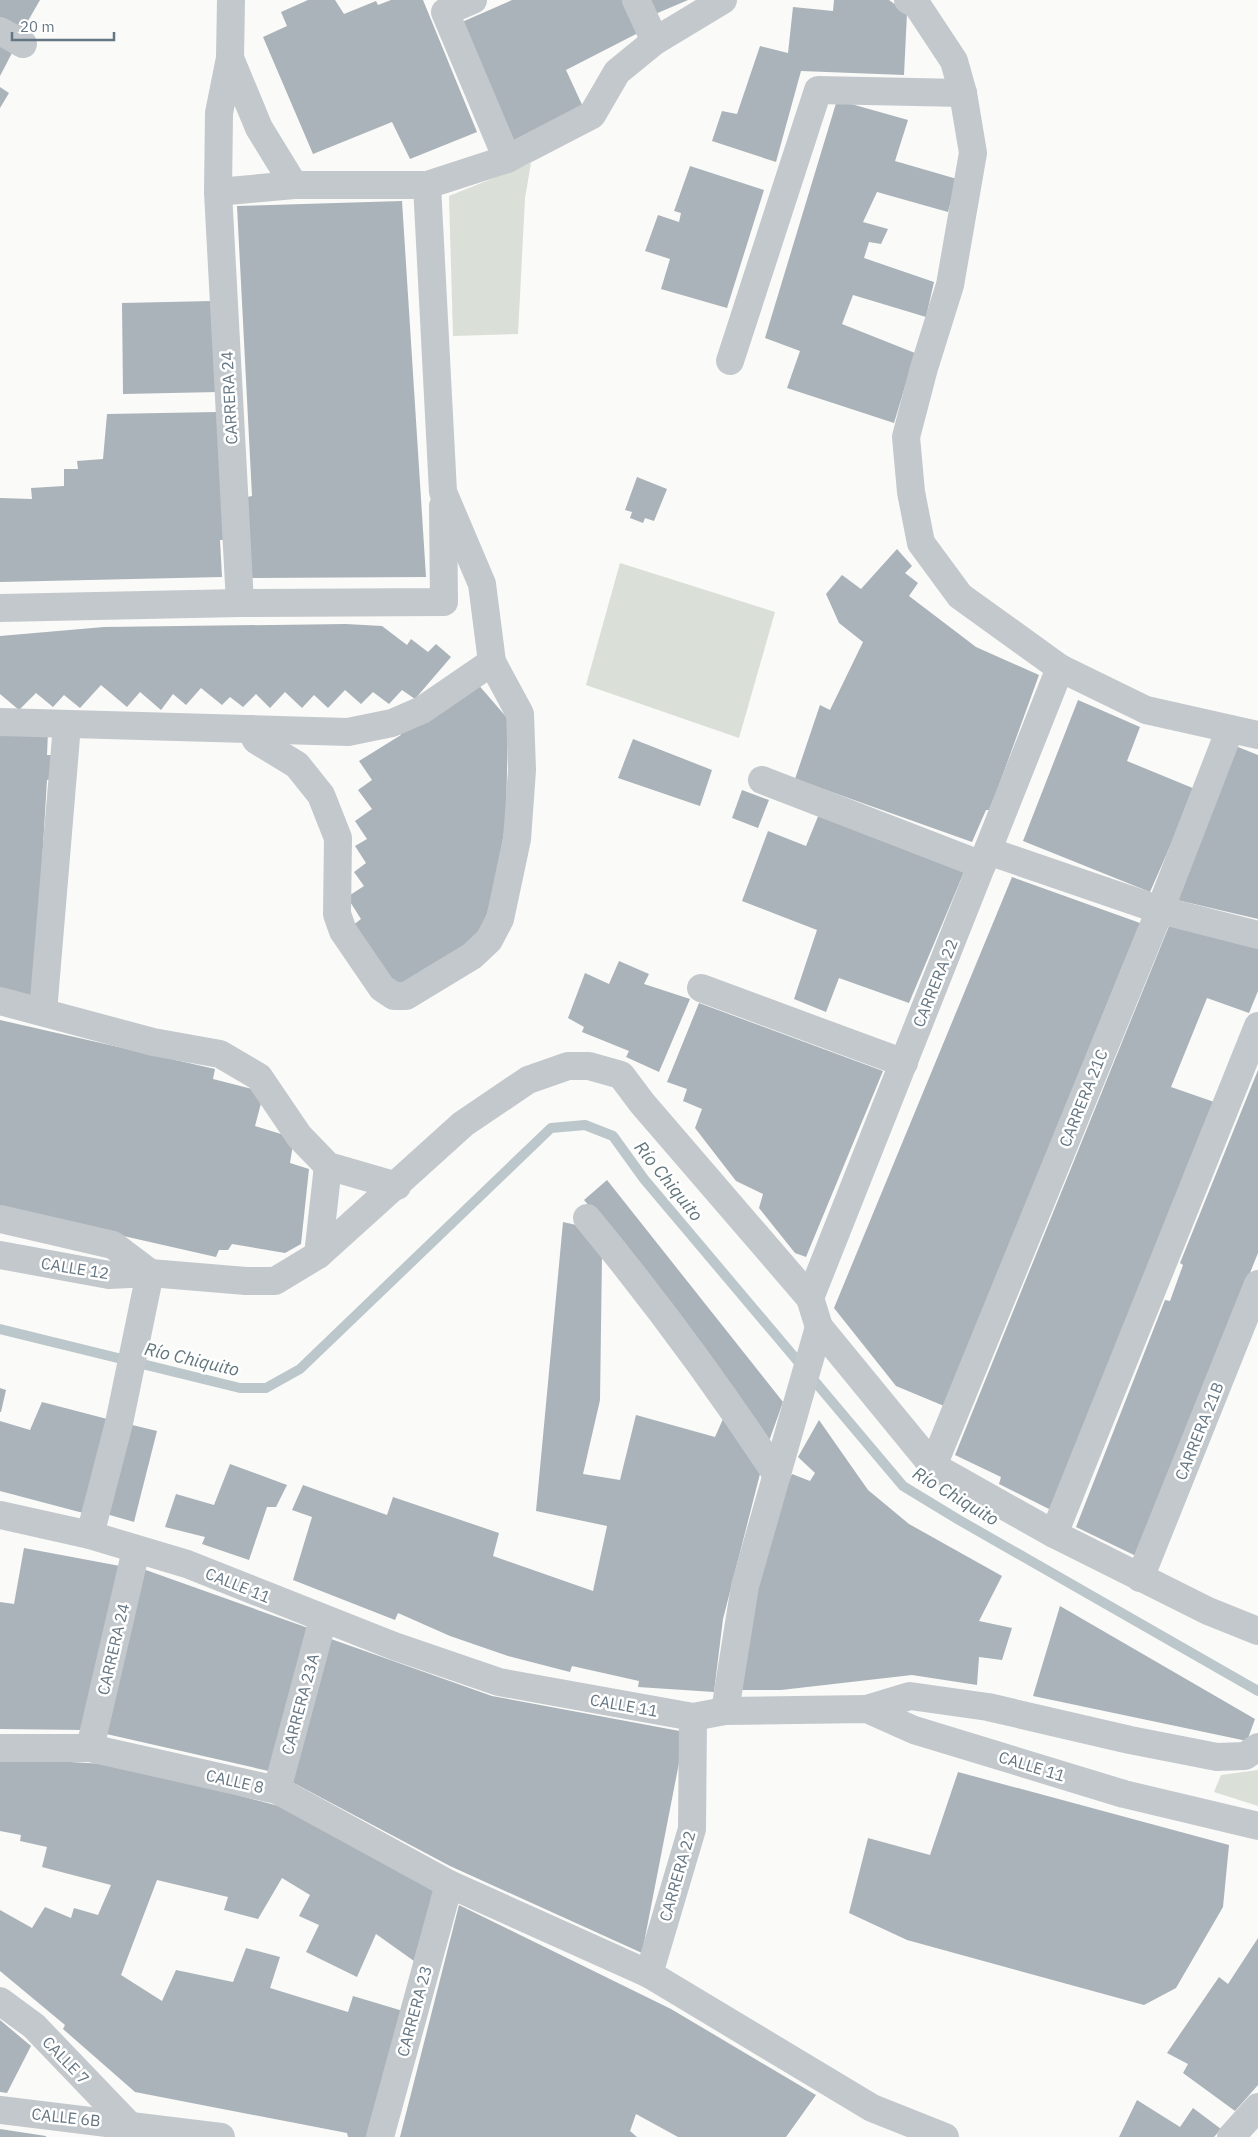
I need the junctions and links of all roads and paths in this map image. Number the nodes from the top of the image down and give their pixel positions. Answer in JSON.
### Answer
{"nodes":[{"id":1,"x":231,"y":0,"type":"edge"},
{"id":2,"x":473,"y":0,"type":"edge"},
{"id":3,"x":636,"y":0,"type":"edge"},
{"id":4,"x":723,"y":0,"type":"edge"},
{"id":5,"x":908,"y":0,"type":"edge"},
{"id":6,"x":655,"y":41,"type":"junction"},
{"id":7,"x":230,"y":58,"type":"junction"},
{"id":8,"x":963,"y":93,"type":"junction"},
{"id":9,"x":507,"y":159,"type":"junction"},
{"id":10,"x":426,"y":185,"type":"junction"},
{"id":11,"x":294,"y":186,"type":"junction"},
{"id":12,"x":218,"y":192,"type":"junction"},
{"id":13,"x":730,"y":361,"type":"dead end"},
{"id":14,"x":443,"y":492,"type":"junction"},
{"id":15,"x":240,"y":603,"type":"junction"},
{"id":16,"x":0,"y":608,"type":"edge"},
{"id":17,"x":492,"y":662,"type":"junction"},
{"id":18,"x":1060,"y":668,"type":"junction"},
{"id":19,"x":0,"y":722,"type":"edge"},
{"id":20,"x":66,"y":725,"type":"junction"},
{"id":21,"x":250,"y":729,"type":"junction"},
{"id":22,"x":1230,"y":729,"type":"junction"},
{"id":23,"x":1258,"y":735,"type":"edge"},
{"id":24,"x":762,"y":780,"type":"dead end"},
{"id":25,"x":985,"y":858,"type":"junction"},
{"id":26,"x":1160,"y":910,"type":"junction"},
{"id":27,"x":1258,"y":935,"type":"edge"},
{"id":28,"x":701,"y":988,"type":"dead end"},
{"id":29,"x":0,"y":1001,"type":"edge"},
{"id":30,"x":43,"y":1012,"type":"junction"},
{"id":31,"x":1258,"y":1026,"type":"edge"},
{"id":32,"x":904,"y":1063,"type":"junction"},
{"id":33,"x":328,"y":1166,"type":"junction"},
{"id":34,"x":397,"y":1186,"type":"junction"},
{"id":35,"x":587,"y":1218,"type":"dead end"},
{"id":36,"x":0,"y":1219,"type":"edge"},
{"id":37,"x":0,"y":1255,"type":"edge"},
{"id":38,"x":318,"y":1255,"type":"junction"},
{"id":39,"x":150,"y":1273,"type":"junction"},
{"id":40,"x":1258,"y":1284,"type":"edge"},
{"id":41,"x":810,"y":1298,"type":"junction"},
{"id":42,"x":816,"y":1337,"type":"junction"},
{"id":43,"x":933,"y":1466,"type":"junction"},
{"id":44,"x":777,"y":1475,"type":"junction"},
{"id":45,"x":0,"y":1515,"type":"edge"},
{"id":46,"x":1054,"y":1534,"type":"junction"},
{"id":47,"x":90,"y":1535,"type":"junction"},
{"id":48,"x":136,"y":1550,"type":"junction"},
{"id":49,"x":1140,"y":1578,"type":"junction"},
{"id":50,"x":323,"y":1619,"type":"junction"},
{"id":51,"x":1258,"y":1631,"type":"edge"},
{"id":52,"x":867,"y":1709,"type":"junction"},
{"id":53,"x":725,"y":1711,"type":"junction"},
{"id":54,"x":693,"y":1717,"type":"junction"},
{"id":55,"x":1258,"y":1747,"type":"edge"},
{"id":56,"x":0,"y":1748,"type":"edge"},
{"id":57,"x":90,"y":1748,"type":"junction"},
{"id":58,"x":277,"y":1790,"type":"junction"},
{"id":59,"x":1258,"y":1826,"type":"edge"},
{"id":60,"x":449,"y":1884,"type":"junction"},
{"id":61,"x":649,"y":1974,"type":"junction"},
{"id":62,"x":0,"y":2001,"type":"edge"},
{"id":63,"x":1258,"y":2107,"type":"edge"},
{"id":64,"x":0,"y":2110,"type":"edge"},
{"id":65,"x":128,"y":2124,"type":"junction"},
{"id":66,"x":221,"y":2137,"type":"edge"},
{"id":67,"x":380,"y":2137,"type":"edge"},
{"id":68,"x":945,"y":2137,"type":"edge"},
{"id":69,"x":1231,"y":2137,"type":"edge"}],
"edges":[{"from":1,"to":7,"type":"street"},
{"from":2,"to":9,"type":"street"},
{"from":3,"to":6,"type":"street"},
{"from":4,"to":6,"type":"street"},
{"from":5,"to":8,"type":"street"},
{"from":6,"to":9,"type":"street"},
{"from":7,"to":11,"type":"street"},
{"from":7,"to":12,"type":"street","name":"CARRERA 24"},
{"from":8,"to":13,"type":"street"},
{"from":8,"to":18,"type":"street"},
{"from":9,"to":10,"type":"street"},
{"from":10,"to":11,"type":"street"},
{"from":10,"to":14,"type":"street"},
{"from":11,"to":12,"type":"street"},
{"from":12,"to":15,"type":"street","name":"CARRERA 24"},
{"from":14,"to":15,"type":"street"},
{"from":14,"to":17,"type":"street"},
{"from":15,"to":16,"type":"street"},
{"from":17,"to":21,"type":"street"},
{"from":17,"to":21,"type":"street"},
{"from":18,"to":22,"type":"street"},
{"from":18,"to":25,"type":"street","name":"CARRERA 22"},
{"from":19,"to":20,"type":"street"},
{"from":20,"to":21,"type":"street"},
{"from":20,"to":30,"type":"street"},
{"from":22,"to":23,"type":"street"},
{"from":22,"to":26,"type":"street","name":"CARRERA 21C"},
{"from":24,"to":25,"type":"street"},
{"from":25,"to":26,"type":"street"},
{"from":25,"to":32,"type":"street","name":"CARRERA 22"},
{"from":26,"to":27,"type":"street"},
{"from":26,"to":43,"type":"street","name":"CARRERA 21C"},
{"from":28,"to":32,"type":"street"},
{"from":29,"to":30,"type":"street"},
{"from":30,"to":33,"type":"street"},
{"from":31,"to":46,"type":"street"},
{"from":32,"to":41,"type":"street","name":"CARRERA 22"},
{"from":33,"to":34,"type":"street"},
{"from":33,"to":38,"type":"street"},
{"from":34,"to":38,"type":"street","name":"CALLE 12"},
{"from":34,"to":41,"type":"street","name":"CALLE 12"},
{"from":35,"to":44,"type":"street"},
{"from":36,"to":39,"type":"street"},
{"from":37,"to":39,"type":"street","name":"CALLE 12"},
{"from":38,"to":39,"type":"street","name":"CALLE 12"},
{"from":39,"to":47,"type":"street"},
{"from":40,"to":49,"type":"street","name":"CARRERA 21B"},
{"from":41,"to":42,"type":"street"},
{"from":42,"to":43,"type":"street"},
{"from":42,"to":44,"type":"street"},
{"from":43,"to":46,"type":"street"},
{"from":44,"to":53,"type":"street"},
{"from":45,"to":47,"type":"street","name":"CALLE 11"},
{"from":46,"to":49,"type":"street"},
{"from":47,"to":48,"type":"street","name":"CALLE 11"},
{"from":48,"to":50,"type":"street","name":"CALLE 11"},
{"from":48,"to":57,"type":"street","name":"CARRERA 24"},
{"from":49,"to":51,"type":"street"},
{"from":50,"to":54,"type":"street","name":"CALLE 11"},
{"from":50,"to":58,"type":"street","name":"CARRERA 23A"},
{"from":52,"to":53,"type":"street","name":"CALLE 11"},
{"from":52,"to":55,"type":"street"},
{"from":52,"to":59,"type":"street","name":"CALLE 11"},
{"from":53,"to":54,"type":"street","name":"CALLE 11"},
{"from":54,"to":61,"type":"street","name":"CARRERA 22"},
{"from":56,"to":57,"type":"street","name":"CALLE 8"},
{"from":57,"to":58,"type":"street","name":"CALLE 8"},
{"from":58,"to":60,"type":"street","name":"CALLE 8"},
{"from":60,"to":61,"type":"street","name":"CALLE 8"},
{"from":60,"to":67,"type":"street","name":"CARRERA 23"},
{"from":61,"to":68,"type":"street","name":"CALLE 8"},
{"from":62,"to":65,"type":"street","name":"CALLE 7"},
{"from":63,"to":69,"type":"street"},
{"from":64,"to":65,"type":"street","name":"CALLE 6B"},
{"from":65,"to":66,"type":"street","name":"CALLE 6B"}]}
